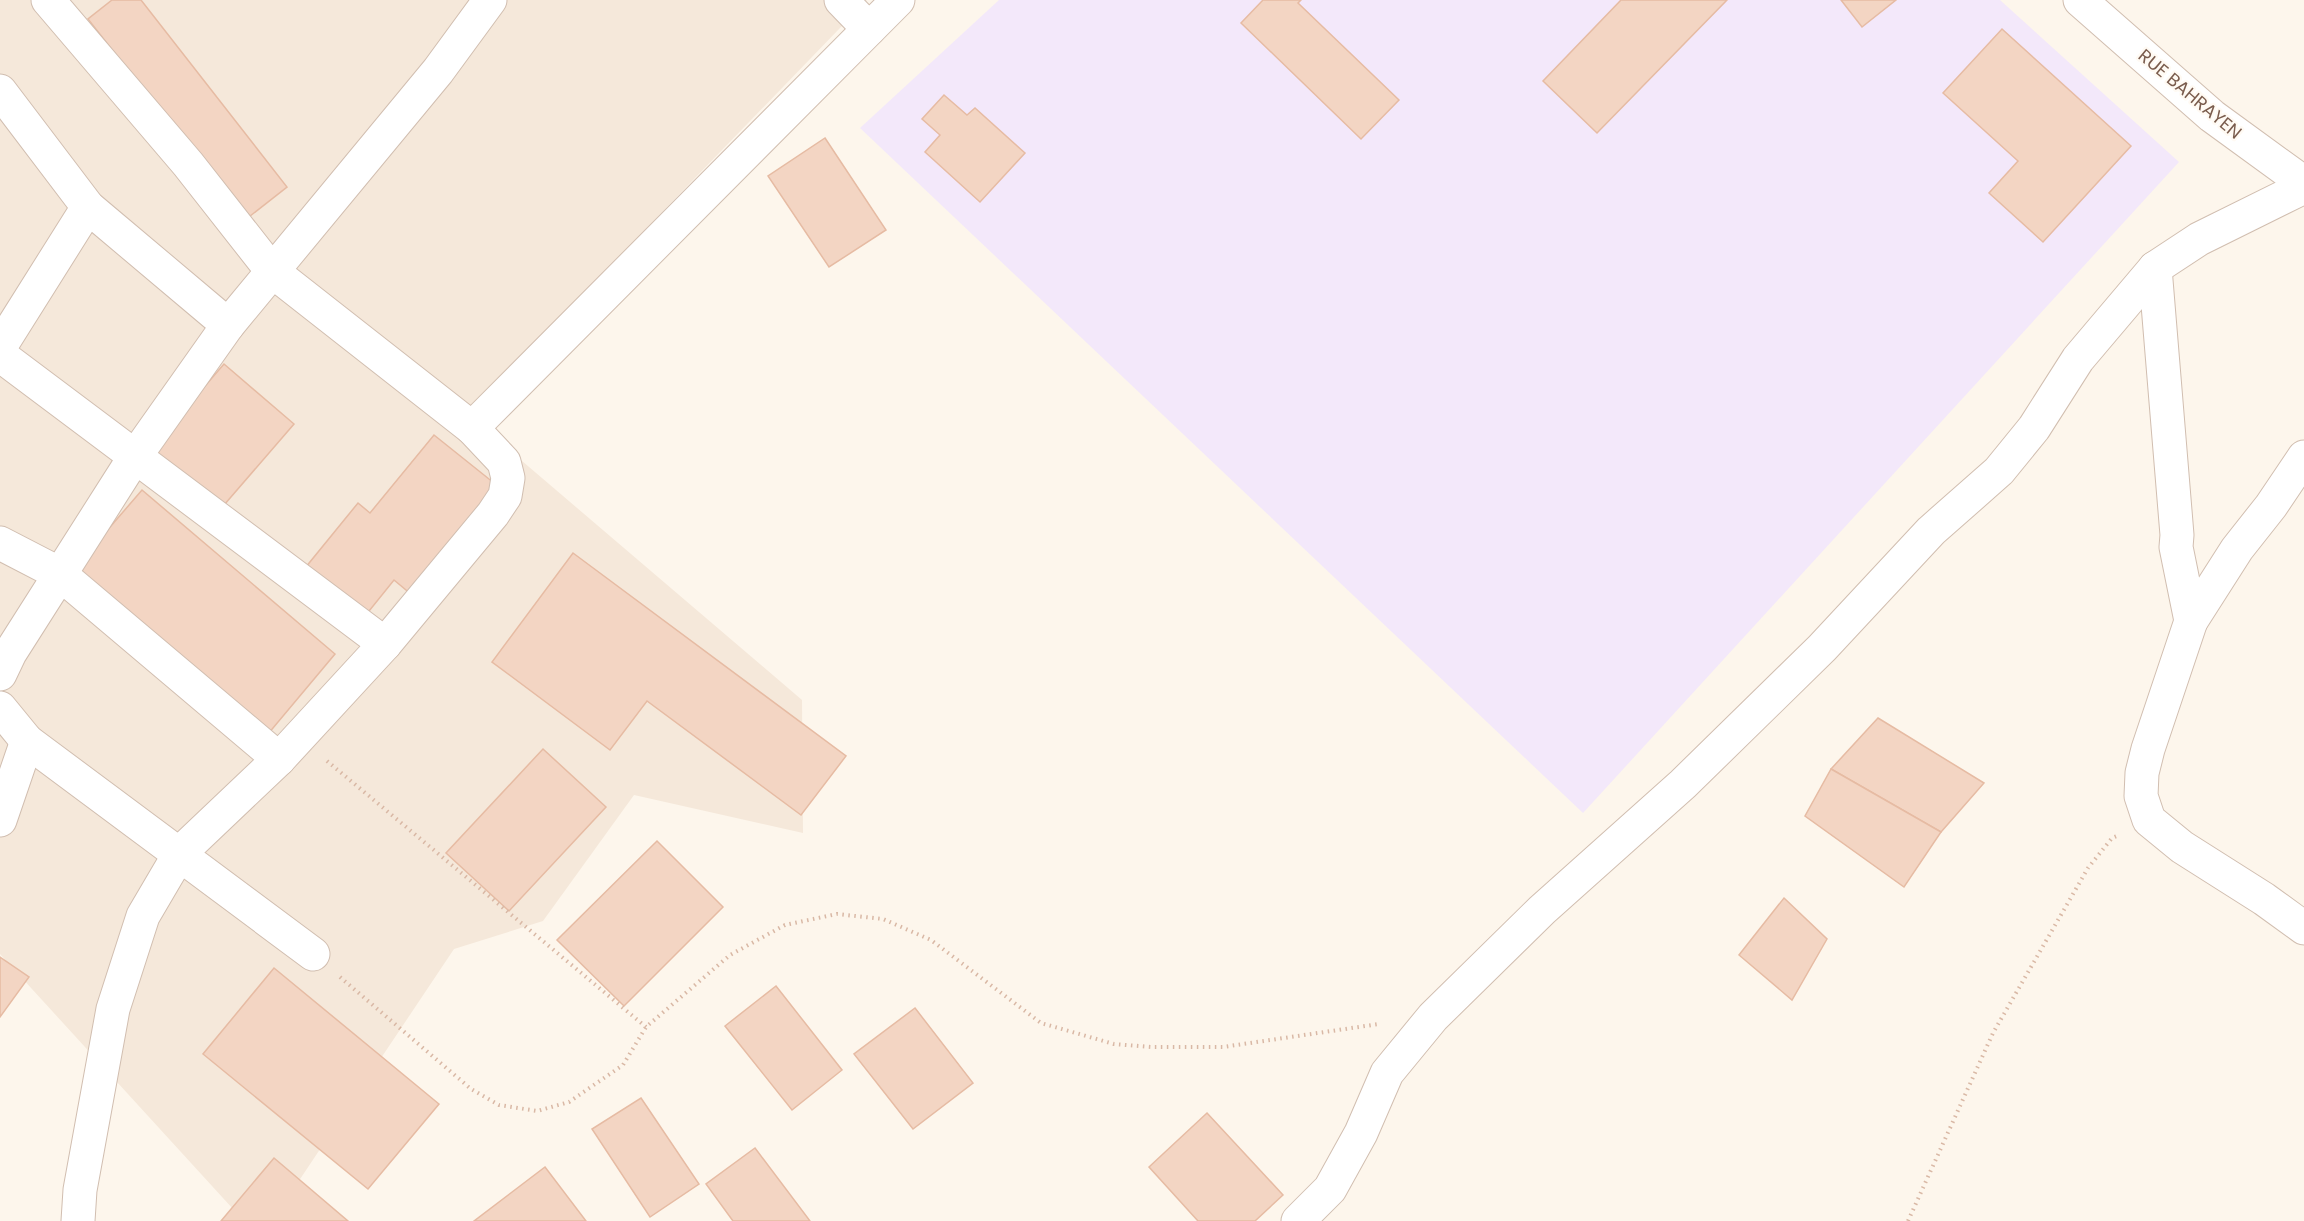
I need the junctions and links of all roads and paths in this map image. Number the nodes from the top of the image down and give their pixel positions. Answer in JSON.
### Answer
{"nodes":[{"id":1,"x":48,"y":0,"type":"edge"},
{"id":2,"x":490,"y":0,"type":"edge"},
{"id":3,"x":841,"y":0,"type":"edge"},
{"id":4,"x":898,"y":0,"type":"edge"},
{"id":5,"x":2080,"y":0,"type":"edge"},
{"id":6,"x":869,"y":29,"type":"junction"},
{"id":7,"x":0,"y":91,"type":"edge"},
{"id":8,"x":2304,"y":185,"type":"edge"},
{"id":9,"x":88,"y":207,"type":"junction"},
{"id":10,"x":2155,"y":268,"type":"junction"},
{"id":11,"x":272,"y":271,"type":"junction"},
{"id":12,"x":228,"y":325,"type":"junction"},
{"id":13,"x":0,"y":347,"type":"edge"},
{"id":14,"x":0,"y":355,"type":"edge"},
{"id":15,"x":472,"y":428,"type":"junction"},
{"id":16,"x":2304,"y":457,"type":"edge"},
{"id":17,"x":134,"y":458,"type":"junction"},
{"id":18,"x":0,"y":543,"type":"edge"},
{"id":19,"x":60,"y":574,"type":"junction"},
{"id":20,"x":2191,"y":621,"type":"junction"},
{"id":21,"x":385,"y":644,"type":"junction"},
{"id":22,"x":0,"y":674,"type":"edge"},
{"id":23,"x":0,"y":708,"type":"edge"},
{"id":24,"x":27,"y":741,"type":"junction"},
{"id":25,"x":289,"y":748,"type":"junction"},
{"id":26,"x":0,"y":820,"type":"edge"},
{"id":27,"x":2149,"y":820,"type":"junction"},
{"id":28,"x":180,"y":853,"type":"junction"},
{"id":29,"x":2304,"y":928,"type":"edge"},
{"id":30,"x":313,"y":954,"type":"joint"},
{"id":31,"x":1433,"y":1017,"type":"junction"},
{"id":32,"x":646,"y":1027,"type":"junction"},
{"id":33,"x":78,"y":1221,"type":"edge"},
{"id":34,"x":1298,"y":1221,"type":"edge"},
{"id":35,"x":1908,"y":1221,"type":"edge"}],
"edges":[{"from":1,"to":11,"type":"street"},
{"from":2,"to":11,"type":"street"},
{"from":3,"to":6,"type":"street"},
{"from":4,"to":6,"type":"street"},
{"from":5,"to":8,"type":"street","name":"RUE BAHRAYEN"},
{"from":6,"to":15,"type":"street"},
{"from":7,"to":9,"type":"street"},
{"from":8,"to":10,"type":"street"},
{"from":9,"to":12,"type":"street"},
{"from":9,"to":13,"type":"street"},
{"from":10,"to":20,"type":"street"},
{"from":10,"to":31,"type":"street"},
{"from":11,"to":12,"type":"street"},
{"from":11,"to":15,"type":"street"},
{"from":12,"to":17,"type":"street"},
{"from":14,"to":17,"type":"street"},
{"from":15,"to":21,"type":"street"},
{"from":16,"to":20,"type":"street"},
{"from":17,"to":19,"type":"street"},
{"from":17,"to":21,"type":"street"},
{"from":18,"to":19,"type":"street"},
{"from":19,"to":22,"type":"street"},
{"from":19,"to":25,"type":"street"},
{"from":20,"to":27,"type":"street"},
{"from":21,"to":25,"type":"street"},
{"from":23,"to":24,"type":"street"},
{"from":24,"to":26,"type":"street"},
{"from":24,"to":28,"type":"street"},
{"from":25,"to":28,"type":"street"},
{"from":25,"to":32,"type":"path"},
{"from":27,"to":29,"type":"street"},
{"from":27,"to":35,"type":"path"},
{"from":28,"to":30,"type":"street"},
{"from":28,"to":33,"type":"street"},
{"from":30,"to":32,"type":"path"},
{"from":31,"to":32,"type":"path"},
{"from":31,"to":34,"type":"street"}]}
